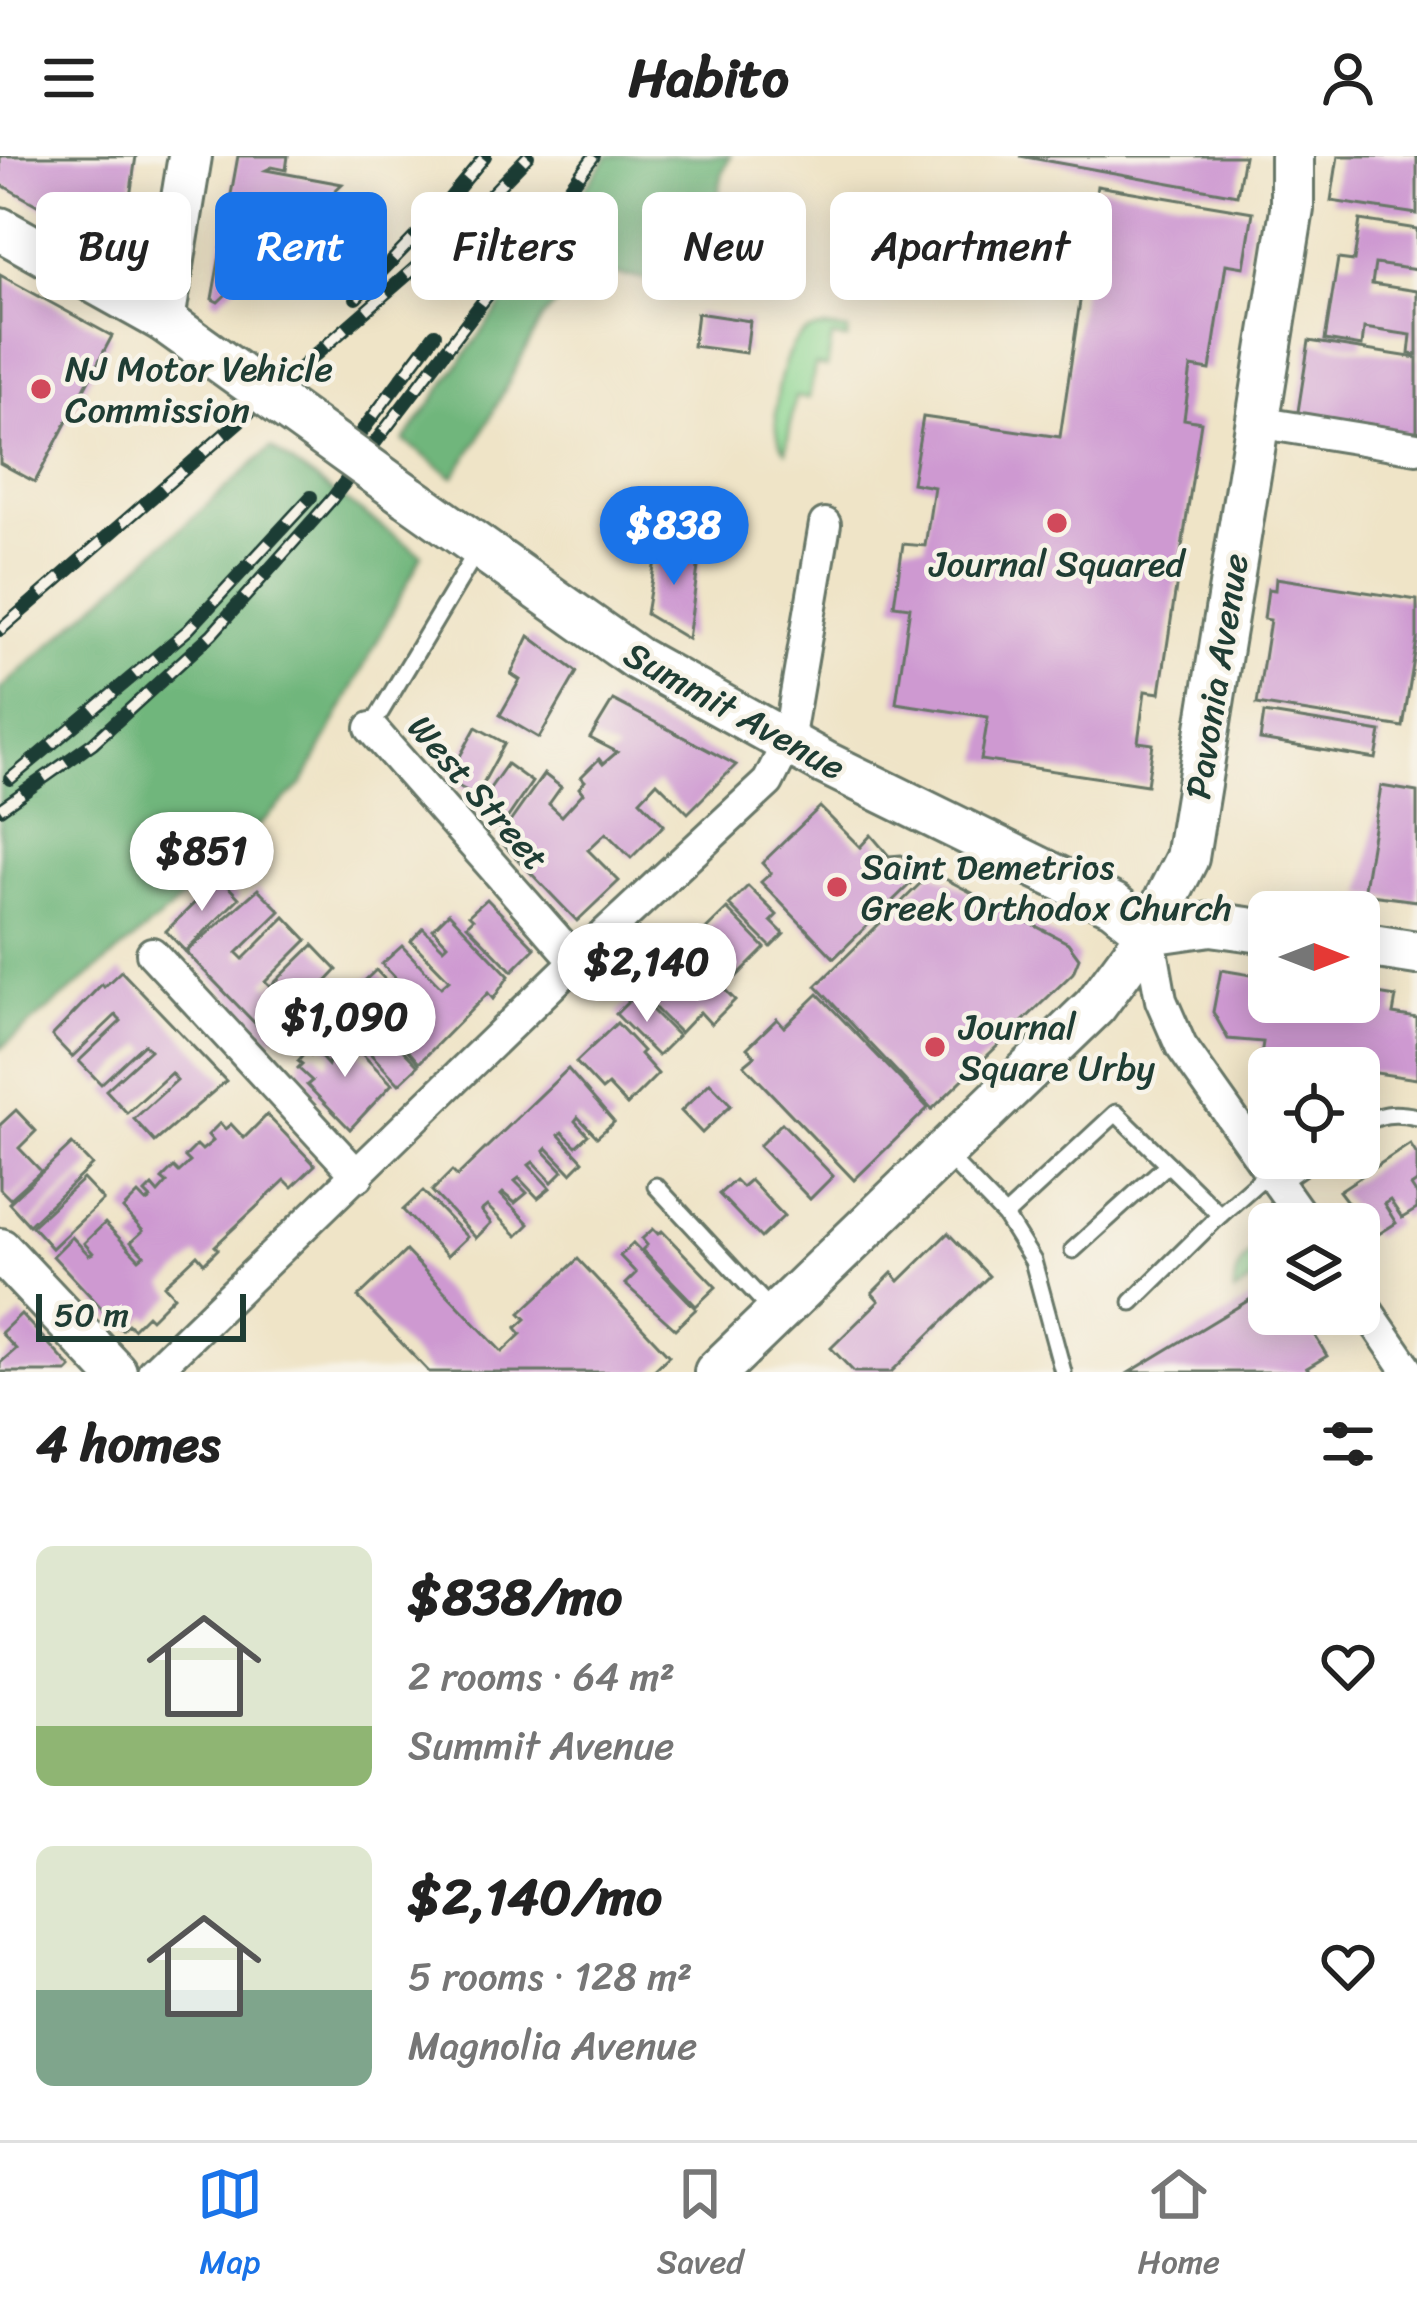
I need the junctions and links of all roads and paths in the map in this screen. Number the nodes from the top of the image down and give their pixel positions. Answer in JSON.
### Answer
{"nodes":[{"id":1,"x":190,"y":156,"type":"edge"},
{"id":2,"x":1292,"y":156,"type":"edge"},
{"id":3,"x":0,"y":229,"type":"edge"},
{"id":4,"x":163,"y":320,"type":"junction"},
{"id":5,"x":1257,"y":422,"type":"junction"},
{"id":6,"x":1417,"y":448,"type":"edge"},
{"id":7,"x":825,"y":524,"type":"dead end"},
{"id":8,"x":479,"y":546,"type":"junction"},
{"id":9,"x":371,"y":728,"type":"joint"},
{"id":10,"x":788,"y":742,"type":"junction"},
{"id":11,"x":1248,"y":929,"type":"edge"},
{"id":12,"x":1149,"y":933,"type":"junction"},
{"id":13,"x":1380,"y":947,"type":"edge"},
{"id":14,"x":152,"y":953,"type":"dead end"},
{"id":15,"x":1417,"y":953,"type":"edge"},
{"id":16,"x":576,"y":961,"type":"junction"},
{"id":17,"x":1380,"y":1115,"type":"edge"},
{"id":18,"x":1417,"y":1117,"type":"edge"},
{"id":19,"x":1248,"y":1141,"type":"edge"},
{"id":20,"x":943,"y":1152,"type":"junction"},
{"id":21,"x":1168,"y":1164,"type":"junction"},
{"id":22,"x":358,"y":1176,"type":"junction"},
{"id":23,"x":1271,"y":1179,"type":"edge"},
{"id":24,"x":656,"y":1186,"type":"dead end"},
{"id":25,"x":1220,"y":1215,"type":"junction"},
{"id":26,"x":1005,"y":1216,"type":"junction"},
{"id":27,"x":0,"y":1250,"type":"edge"},
{"id":28,"x":1073,"y":1250,"type":"dead end"},
{"id":29,"x":1132,"y":1302,"type":"dead end"},
{"id":30,"x":776,"y":1315,"type":"junction"},
{"id":31,"x":1380,"y":1330,"type":"edge"},
{"id":32,"x":115,"y":1372,"type":"edge"},
{"id":33,"x":153,"y":1372,"type":"edge"},
{"id":34,"x":716,"y":1372,"type":"edge"},
{"id":35,"x":1063,"y":1372,"type":"edge"},
{"id":36,"x":1409,"y":1372,"type":"edge"}],
"edges":[{"from":1,"to":4,"type":"street"},
{"from":2,"to":5,"type":"street","name":"Pavonia Avenue"},
{"from":3,"to":4,"type":"street","name":"Summit Avenue"},
{"from":4,"to":8,"type":"street","name":"Summit Avenue","bridge":true},
{"from":5,"to":6,"type":"street"},
{"from":5,"to":12,"type":"street","name":"Pavonia Avenue"},
{"from":7,"to":10,"type":"street"},
{"from":8,"to":9,"type":"lane"},
{"from":8,"to":10,"type":"street","name":"Summit Avenue"},
{"from":9,"to":16,"type":"street","name":"West Street"},
{"from":10,"to":12,"type":"street","name":"Summit Avenue"},
{"from":10,"to":16,"type":"street"},
{"from":11,"to":12,"type":"street"},
{"from":12,"to":19,"type":"street"},
{"from":12,"to":20,"type":"street","name":"Pavonia Avenue"},
{"from":13,"to":15,"type":"street"},
{"from":14,"to":22,"type":"street"},
{"from":16,"to":22,"type":"street"},
{"from":17,"to":18,"type":"lane"},
{"from":20,"to":26,"type":"lane"},
{"from":20,"to":30,"type":"street","name":"Pavonia Avenue"},
{"from":21,"to":25,"type":"lane"},
{"from":21,"to":26,"type":"lane"},
{"from":21,"to":28,"type":"lane"},
{"from":22,"to":33,"type":"street"},
{"from":23,"to":25,"type":"lane"},
{"from":24,"to":30,"type":"lane"},
{"from":25,"to":29,"type":"lane"},
{"from":26,"to":35,"type":"lane"},
{"from":27,"to":32,"type":"street"},
{"from":30,"to":34,"type":"street","name":"Pavonia Avenue"},
{"from":31,"to":36,"type":"street"}]}
